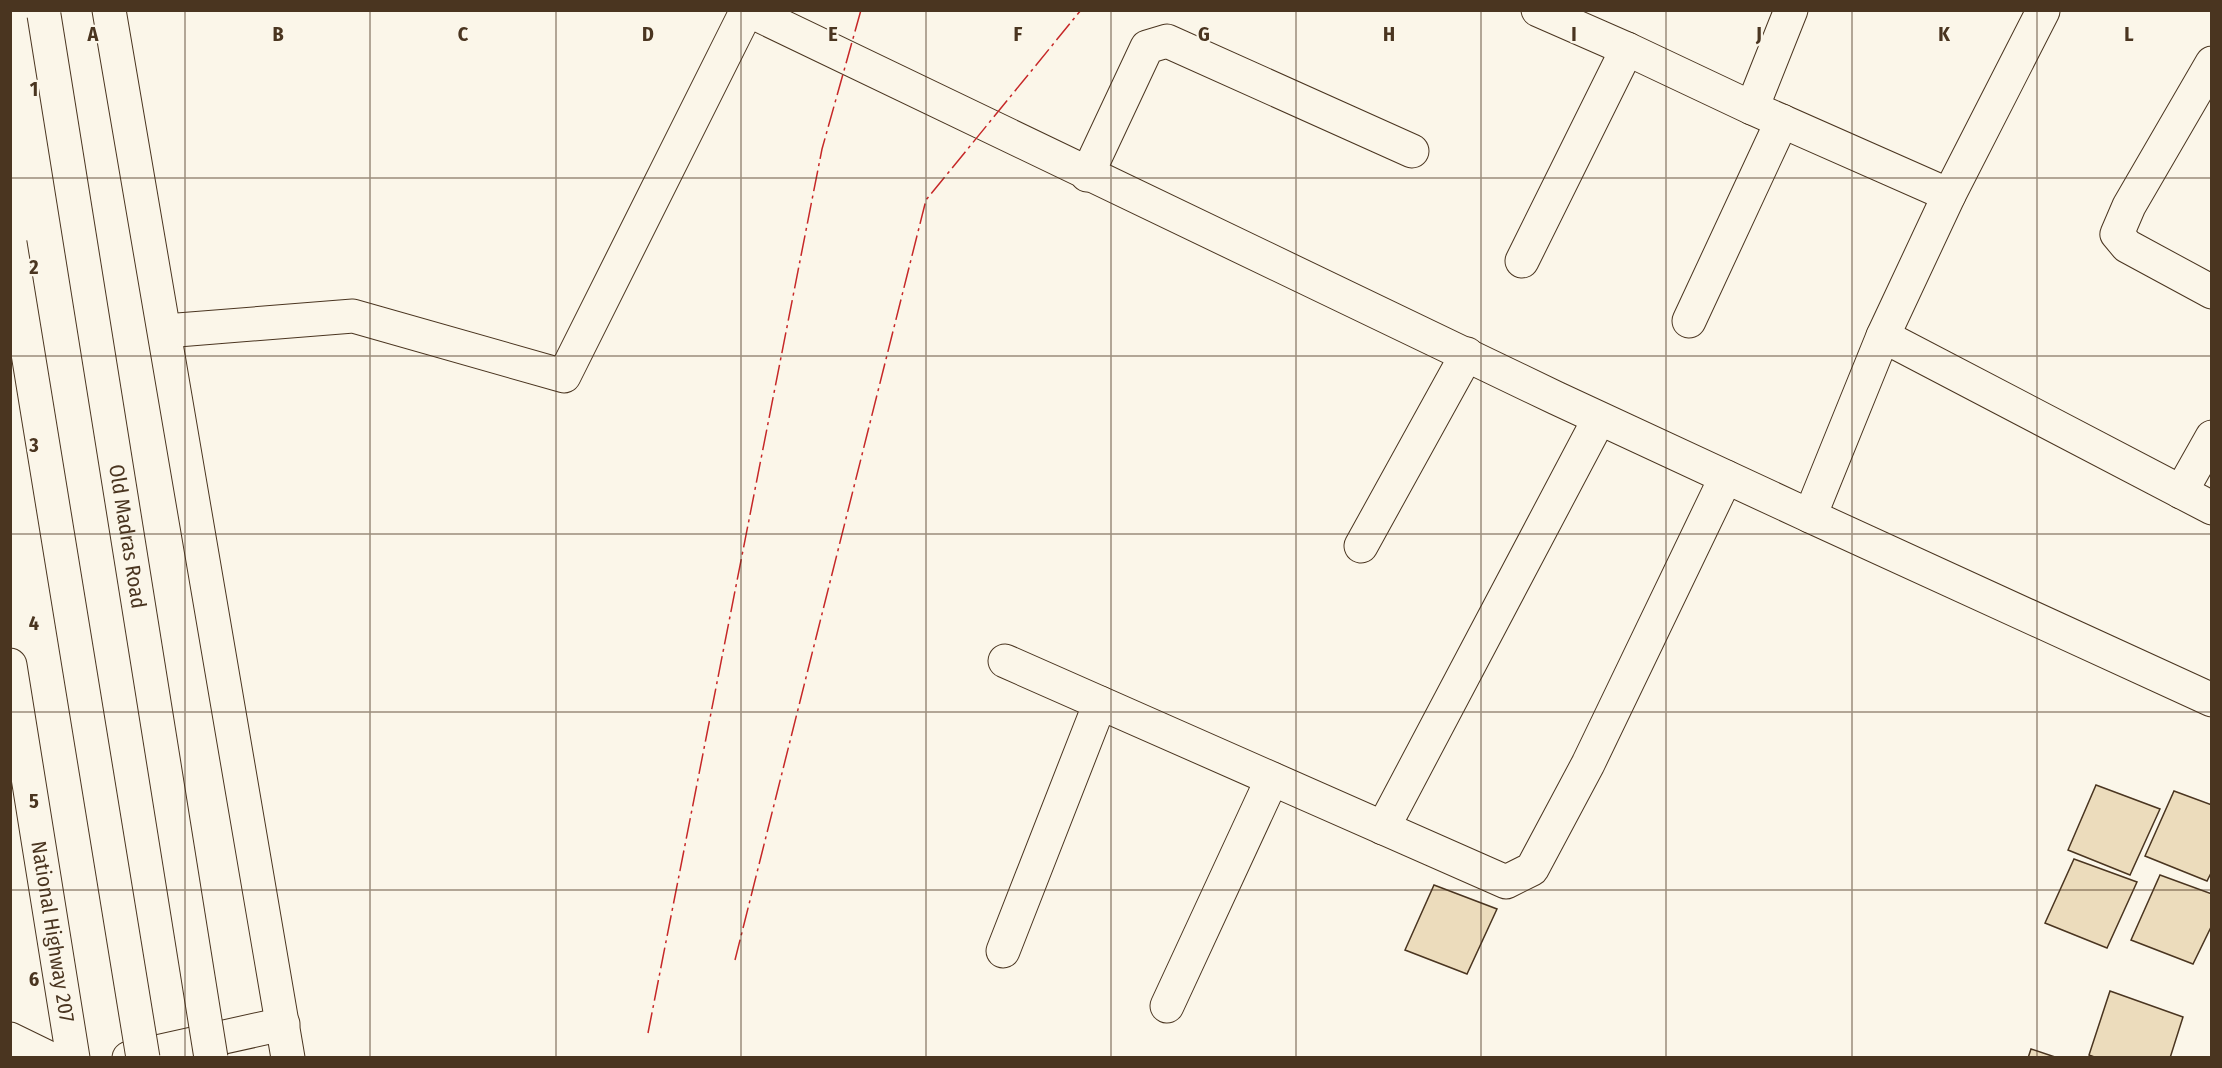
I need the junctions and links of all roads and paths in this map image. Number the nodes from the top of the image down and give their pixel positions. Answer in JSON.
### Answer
{"nodes":[{"id":1,"x":109,"y":10,"type":"edge"},
{"id":2,"x":748,"y":10,"type":"edge"},
{"id":3,"x":1538,"y":10,"type":"edge"},
{"id":4,"x":1791,"y":10,"type":"edge"},
{"id":5,"x":2043,"y":11,"type":"edge"},
{"id":6,"x":44,"y":15,"type":"dead end"},
{"id":7,"x":1587,"y":20,"type":"edge"},
{"id":8,"x":1627,"y":49,"type":"junction"},
{"id":9,"x":2211,"y":63,"type":"edge"},
{"id":10,"x":1752,"y":108,"type":"junction"},
{"id":11,"x":1782,"y":121,"type":"junction"},
{"id":12,"x":1412,"y":151,"type":"dead end"},
{"id":13,"x":1087,"y":175,"type":"junction"},
{"id":14,"x":1949,"y":195,"type":"junction"},
{"id":15,"x":10,"y":243,"type":"edge"},
{"id":16,"x":1522,"y":261,"type":"dead end"},
{"id":17,"x":2211,"y":292,"type":"edge"},
{"id":18,"x":1689,"y":321,"type":"dead end"},
{"id":19,"x":165,"y":331,"type":"junction"},
{"id":20,"x":1883,"y":336,"type":"junction"},
{"id":21,"x":1467,"y":354,"type":"junction"},
{"id":22,"x":1599,"y":419,"type":"junction"},
{"id":23,"x":2211,"y":437,"type":"edge"},
{"id":24,"x":1726,"y":477,"type":"junction"},
{"id":25,"x":2181,"y":492,"type":"junction"},
{"id":26,"x":2211,"y":508,"type":"edge"},
{"id":27,"x":1810,"y":516,"type":"junction"},
{"id":28,"x":1361,"y":546,"type":"dead end"},
{"id":29,"x":1005,"y":661,"type":"dead end"},
{"id":30,"x":10,"y":665,"type":"edge"},
{"id":31,"x":2211,"y":700,"type":"edge"},
{"id":32,"x":1100,"y":703,"type":"junction"},
{"id":33,"x":1272,"y":779,"type":"junction"},
{"id":34,"x":1383,"y":828,"type":"junction"},
{"id":35,"x":1003,"y":951,"type":"dead end"},
{"id":36,"x":1167,"y":1006,"type":"dead end"},
{"id":37,"x":283,"y":1024,"type":"junction"},
{"id":38,"x":10,"y":1040,"type":"edge"},
{"id":39,"x":49,"y":1058,"type":"edge"},
{"id":40,"x":73,"y":1058,"type":"edge"},
{"id":41,"x":129,"y":1058,"type":"edge"},
{"id":42,"x":143,"y":1058,"type":"edge"},
{"id":43,"x":211,"y":1058,"type":"edge"},
{"id":44,"x":288,"y":1058,"type":"edge"}],
"edges":[{"from":1,"to":19,"type":"main road"},
{"from":2,"to":13,"type":"main road"},
{"from":2,"to":19,"type":"main road"},
{"from":3,"to":7,"type":"main road"},
{"from":4,"to":10,"type":"main road"},
{"from":5,"to":14,"type":"main road"},
{"from":6,"to":43,"type":"main road","name":"Old Madras Road","bridge":true},
{"from":7,"to":8,"type":"main road"},
{"from":8,"to":10,"type":"main road"},
{"from":8,"to":16,"type":"main road"},
{"from":9,"to":17,"type":"main road"},
{"from":10,"to":11,"type":"main road"},
{"from":11,"to":14,"type":"main road"},
{"from":11,"to":18,"type":"main road"},
{"from":12,"to":13,"type":"main road"},
{"from":13,"to":21,"type":"main road"},
{"from":14,"to":20,"type":"main road"},
{"from":15,"to":42,"type":"main road","bridge":true},
{"from":19,"to":37,"type":"main road"},
{"from":20,"to":25,"type":"main road"},
{"from":20,"to":27,"type":"main road"},
{"from":21,"to":22,"type":"main road"},
{"from":21,"to":28,"type":"main road"},
{"from":22,"to":24,"type":"main road"},
{"from":22,"to":34,"type":"main road"},
{"from":23,"to":25,"type":"main road"},
{"from":24,"to":27,"type":"main road"},
{"from":24,"to":34,"type":"main road"},
{"from":25,"to":26,"type":"main road"},
{"from":27,"to":31,"type":"main road"},
{"from":29,"to":32,"type":"main road"},
{"from":30,"to":40,"type":"main road","name":"National Highway 207"},
{"from":32,"to":33,"type":"main road"},
{"from":32,"to":35,"type":"main road"},
{"from":33,"to":34,"type":"main road"},
{"from":33,"to":36,"type":"main road"},
{"from":37,"to":41,"type":"main road"},
{"from":37,"to":44,"type":"main road"},
{"from":38,"to":39,"type":"main road"}]}
